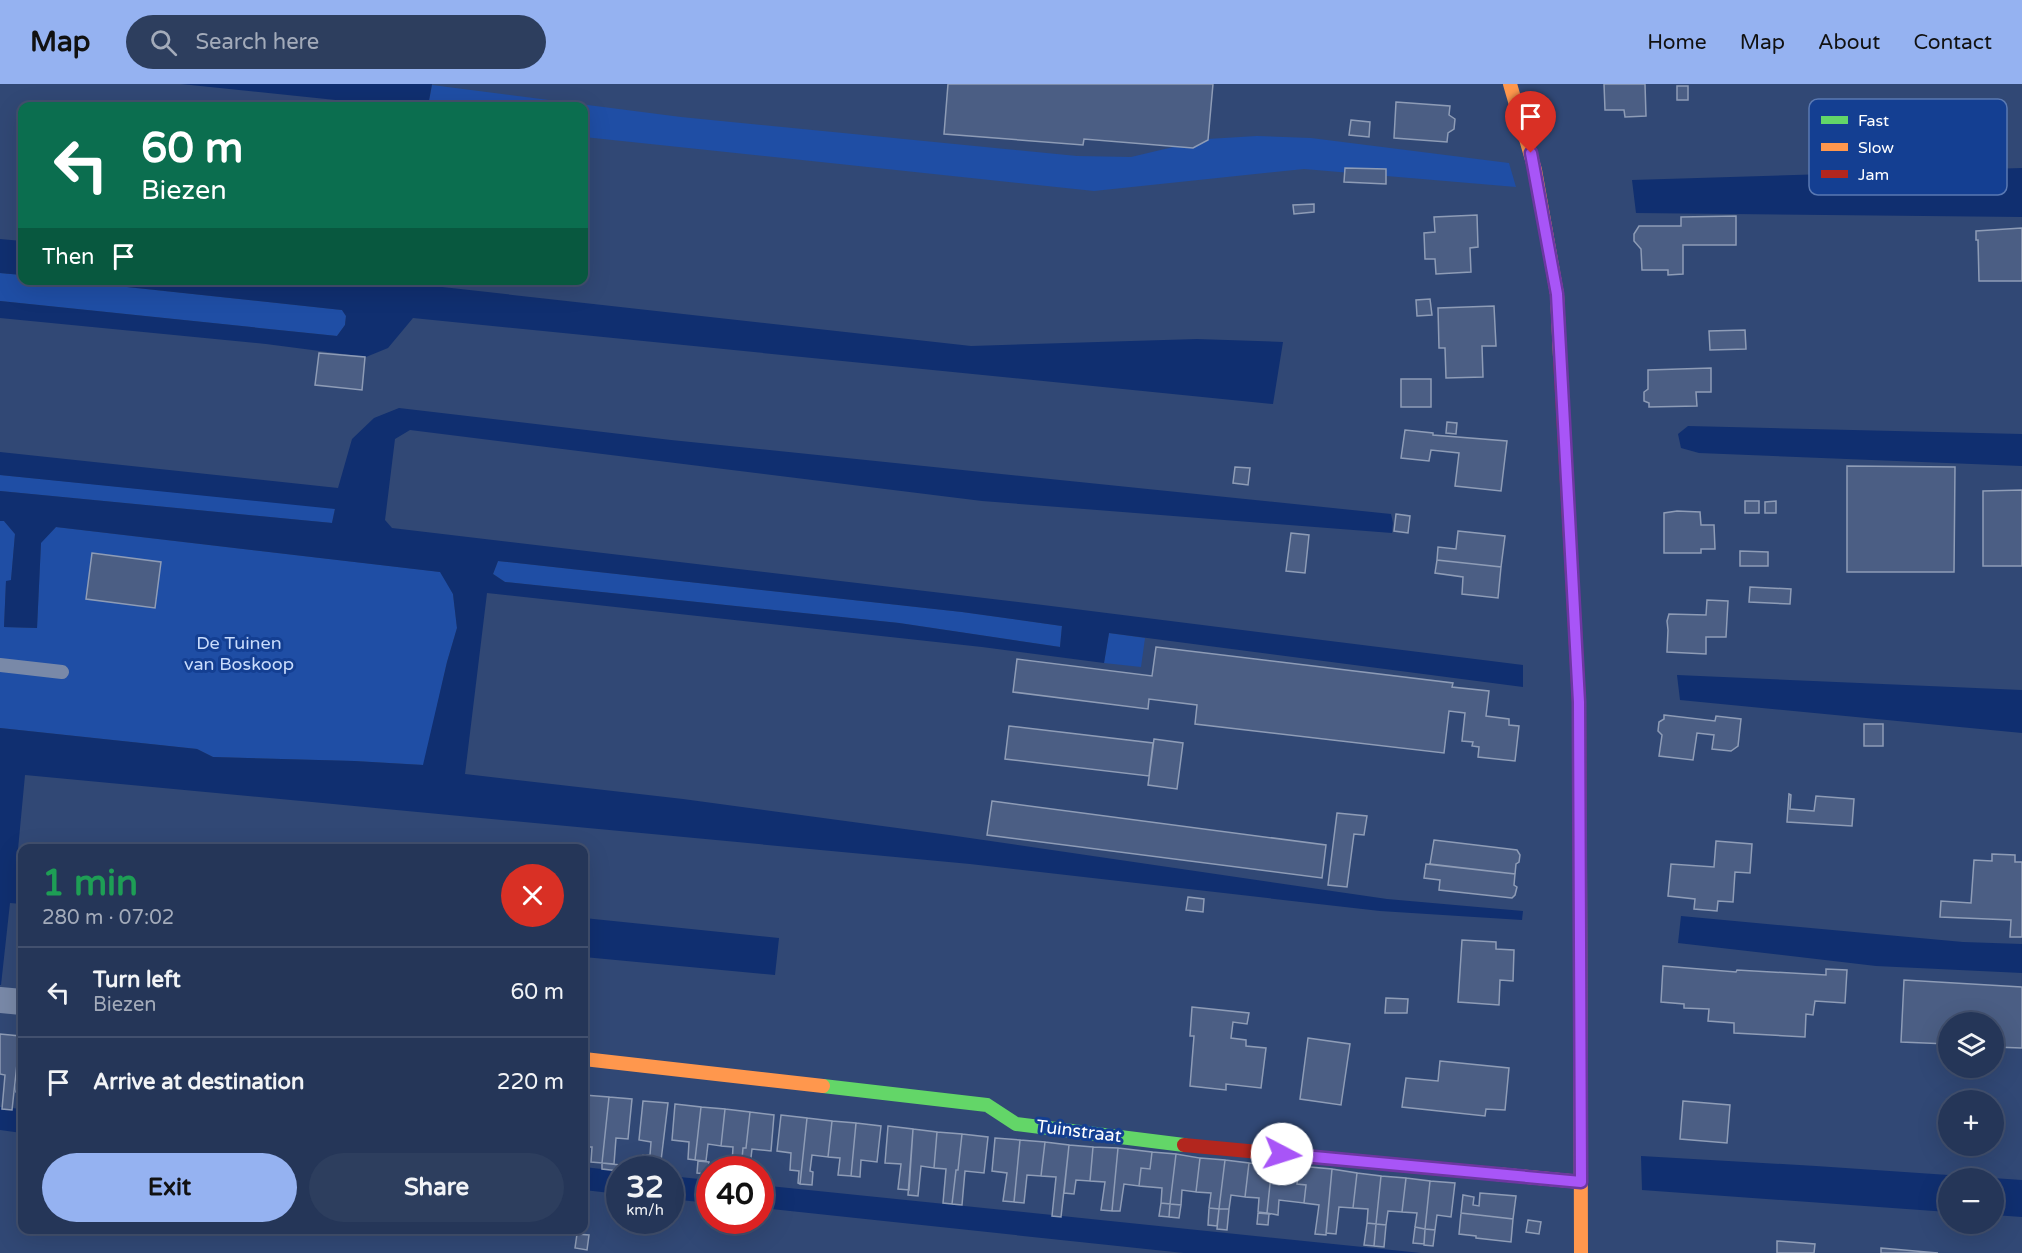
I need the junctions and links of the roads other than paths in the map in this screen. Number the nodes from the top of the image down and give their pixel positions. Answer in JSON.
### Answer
{"nodes":[{"id":1,"x":1510,"y":84,"type":"edge"},
{"id":2,"x":0,"y":665,"type":"edge"},
{"id":3,"x":62,"y":672,"type":"dead end"},
{"id":4,"x":0,"y":1000,"type":"edge"},
{"id":5,"x":18,"y":1002,"type":"edge"},
{"id":6,"x":588,"y":1059,"type":"edge"},
{"id":7,"x":1581,"y":1182,"type":"junction"},
{"id":8,"x":1581,"y":1253,"type":"edge"}],
"edges":[{"from":1,"to":7,"type":"street"},
{"from":2,"to":3,"type":"lane"},
{"from":4,"to":5,"type":"street"},
{"from":6,"to":7,"type":"street","name":"Tuinstraat"},
{"from":7,"to":8,"type":"street"}]}
